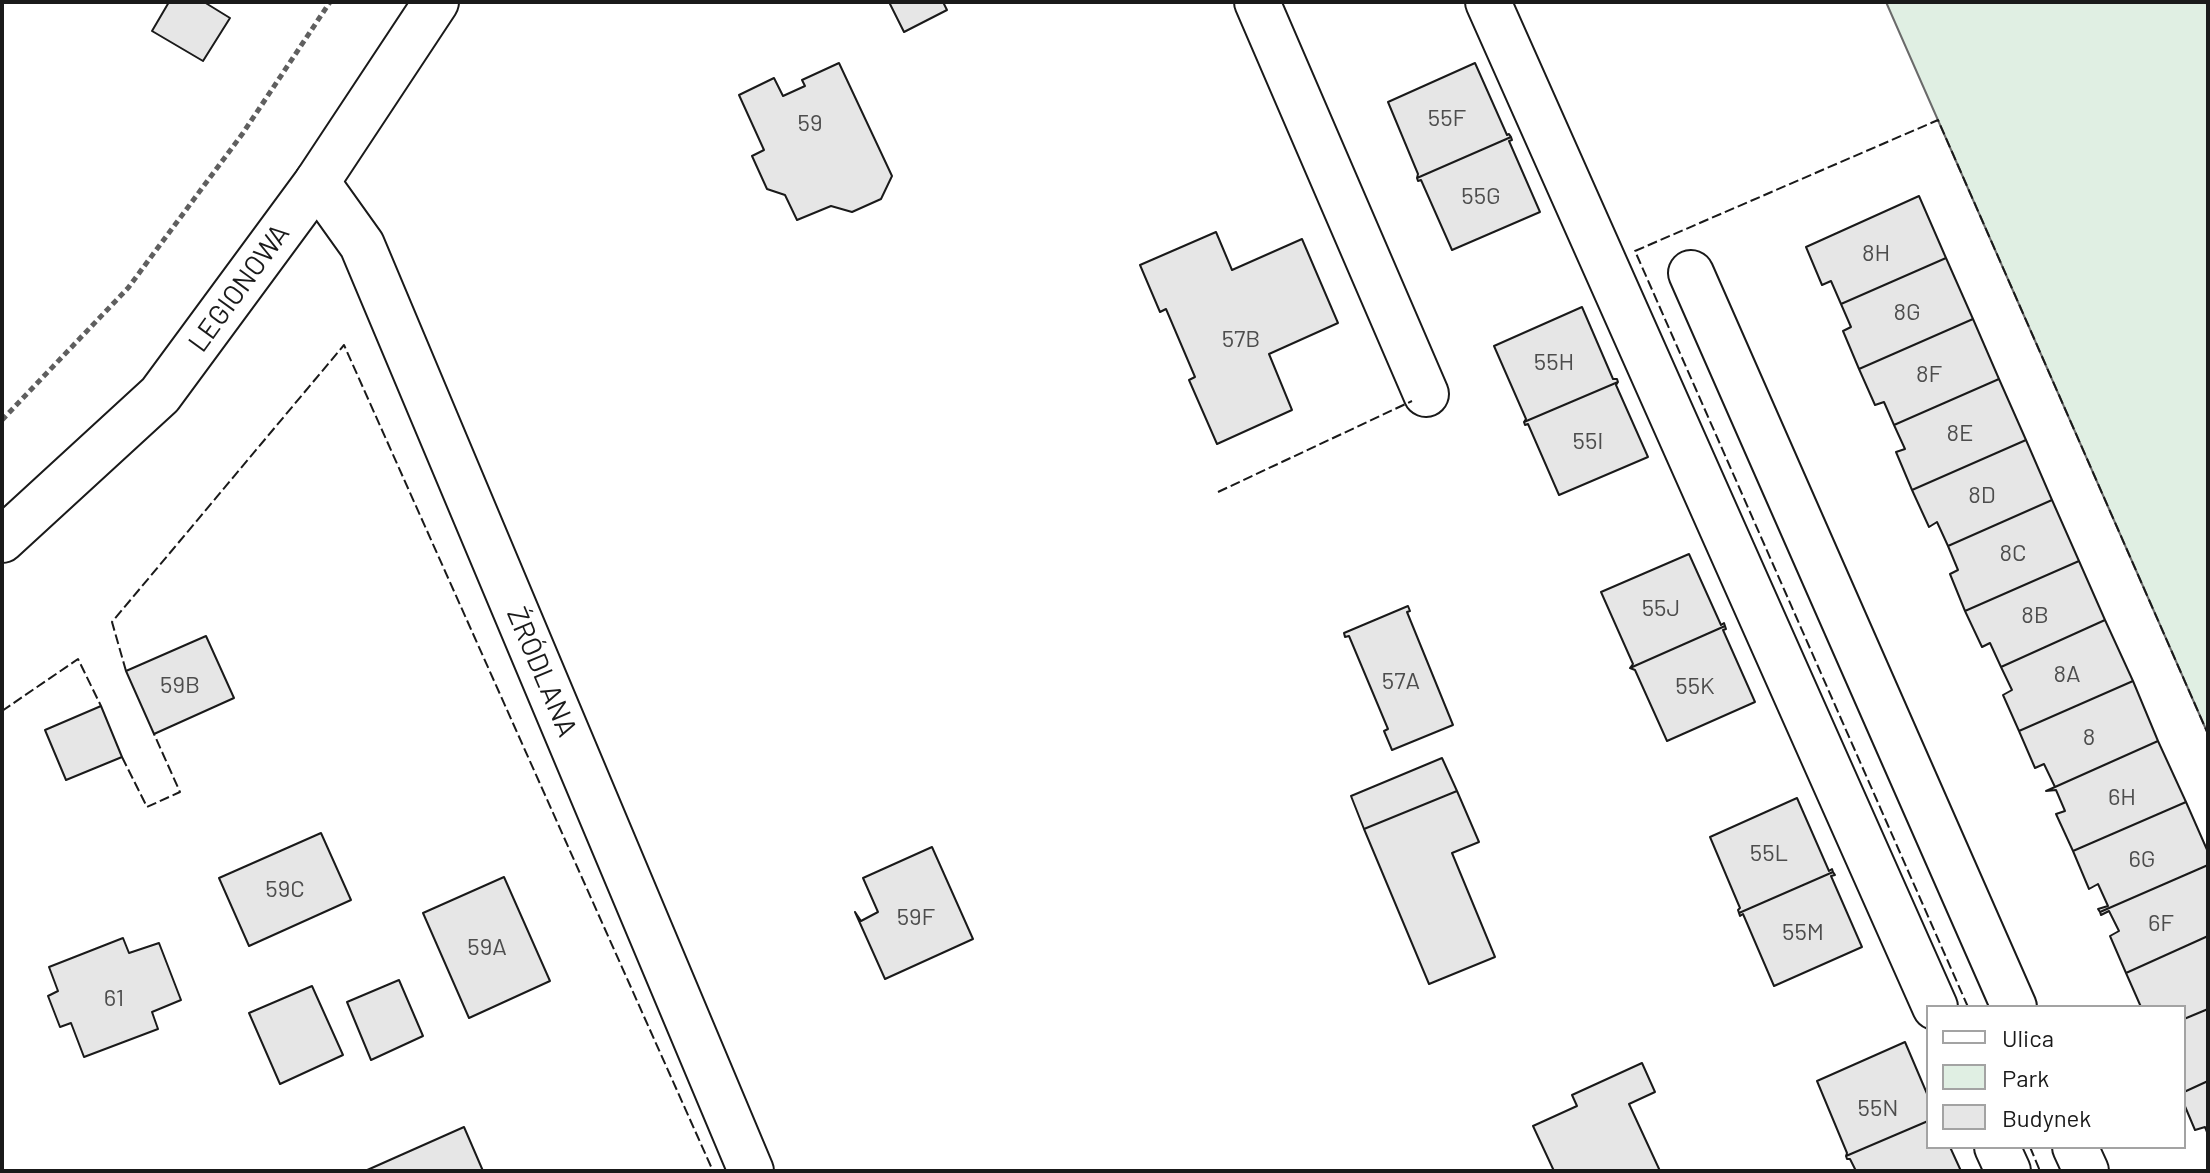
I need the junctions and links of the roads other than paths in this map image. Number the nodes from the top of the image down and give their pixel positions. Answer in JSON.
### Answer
{"nodes":[{"id":1,"x":436,"y":2,"type":"edge"},
{"id":2,"x":1257,"y":2,"type":"edge"},
{"id":3,"x":1488,"y":2,"type":"edge"},
{"id":4,"x":317,"y":182,"type":"junction"},
{"id":5,"x":1691,"y":273,"type":"dead end"},
{"id":6,"x":1426,"y":394,"type":"dead end"},
{"id":7,"x":2,"y":540,"type":"edge"},
{"id":8,"x":1934,"y":1005,"type":"edge"},
{"id":9,"x":2013,"y":1005,"type":"edge"},
{"id":10,"x":1998,"y":1149,"type":"edge"},
{"id":11,"x":2076,"y":1149,"type":"edge"},
{"id":12,"x":751,"y":1171,"type":"edge"},
{"id":13,"x":2008,"y":1171,"type":"edge"},
{"id":14,"x":2086,"y":1171,"type":"edge"}],
"edges":[{"from":1,"to":4,"type":"street","name":"LEGIONOWA"},
{"from":2,"to":6,"type":"street"},
{"from":3,"to":8,"type":"street"},
{"from":4,"to":7,"type":"street","name":"LEGIONOWA"},
{"from":4,"to":12,"type":"street","name":"ŹRÓDLANA"},
{"from":5,"to":9,"type":"street"},
{"from":10,"to":13,"type":"street"},
{"from":11,"to":14,"type":"street"}]}
